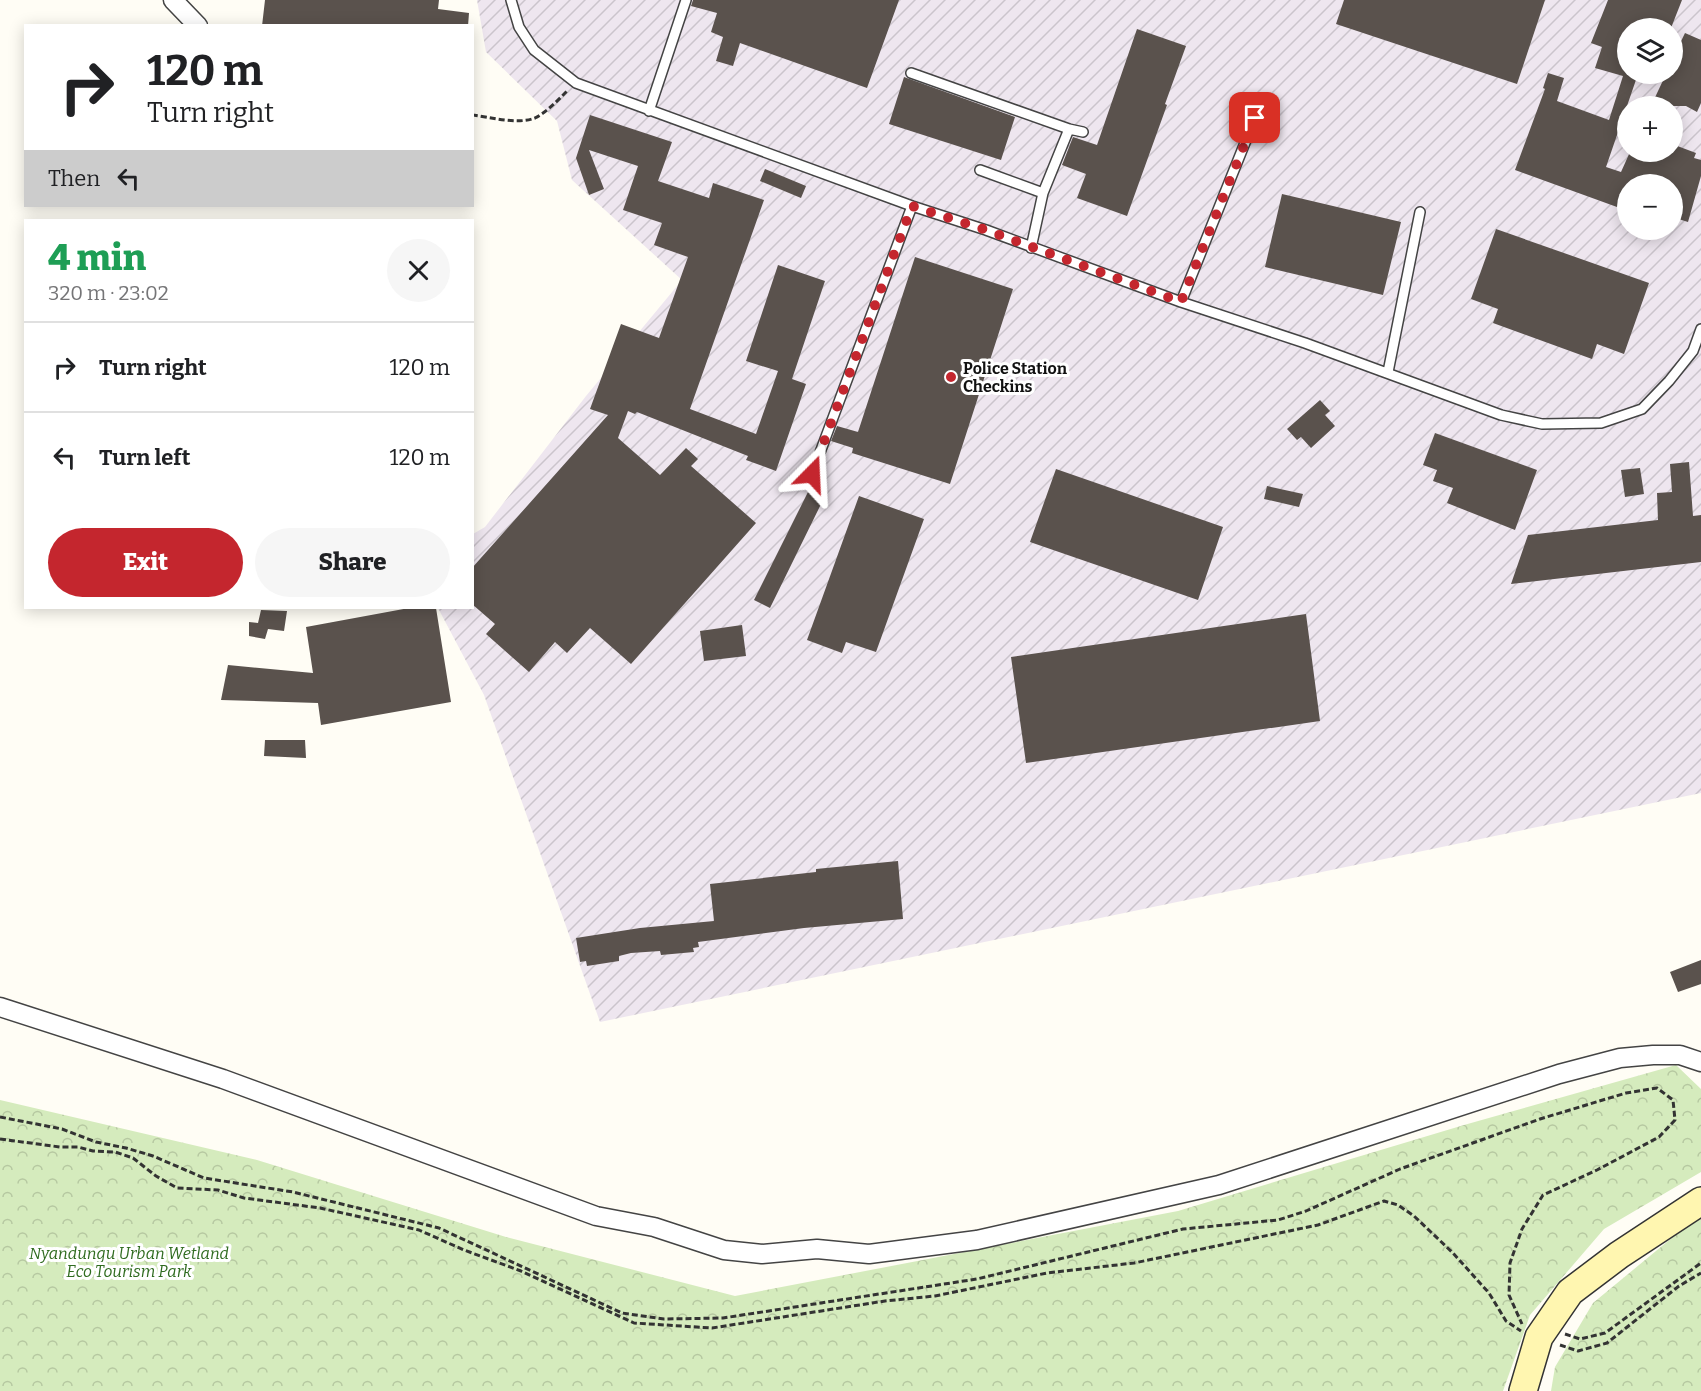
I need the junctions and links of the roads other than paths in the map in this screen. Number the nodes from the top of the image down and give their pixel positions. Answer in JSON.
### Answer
{"nodes":[{"id":1,"x":173,"y":0,"type":"edge"},
{"id":2,"x":511,"y":0,"type":"edge"},
{"id":3,"x":686,"y":0,"type":"edge"},
{"id":4,"x":196,"y":24,"type":"edge"},
{"id":5,"x":911,"y":73,"type":"dead end"},
{"id":6,"x":1263,"y":98,"type":"dead end"},
{"id":7,"x":649,"y":111,"type":"junction"},
{"id":8,"x":1069,"y":129,"type":"junction"},
{"id":9,"x":1083,"y":132,"type":"dead end"},
{"id":10,"x":980,"y":170,"type":"dead end"},
{"id":11,"x":1043,"y":193,"type":"junction"},
{"id":12,"x":912,"y":206,"type":"junction"},
{"id":13,"x":1420,"y":212,"type":"dead end"},
{"id":14,"x":1031,"y":248,"type":"junction"},
{"id":15,"x":1181,"y":302,"type":"junction"},
{"id":16,"x":1701,"y":329,"type":"edge"},
{"id":17,"x":1388,"y":372,"type":"junction"},
{"id":18,"x":812,"y":474,"type":"dead end"},
{"id":19,"x":0,"y":1007,"type":"edge"},
{"id":20,"x":1701,"y":1062,"type":"edge"},
{"id":21,"x":1701,"y":1201,"type":"edge"},
{"id":22,"x":1523,"y":1391,"type":"edge"}],
"edges":[{"from":1,"to":4,"type":"street"},
{"from":2,"to":7,"type":"lane"},
{"from":3,"to":7,"type":"lane"},
{"from":5,"to":8,"type":"lane"},
{"from":6,"to":15,"type":"lane"},
{"from":7,"to":12,"type":"lane"},
{"from":8,"to":9,"type":"lane"},
{"from":8,"to":11,"type":"lane"},
{"from":10,"to":11,"type":"lane"},
{"from":11,"to":14,"type":"lane"},
{"from":12,"to":14,"type":"lane"},
{"from":12,"to":18,"type":"lane"},
{"from":13,"to":17,"type":"lane"},
{"from":14,"to":15,"type":"lane"},
{"from":15,"to":17,"type":"lane"},
{"from":16,"to":17,"type":"lane"},
{"from":19,"to":20,"type":"street"},
{"from":21,"to":22,"type":"main road"}]}
